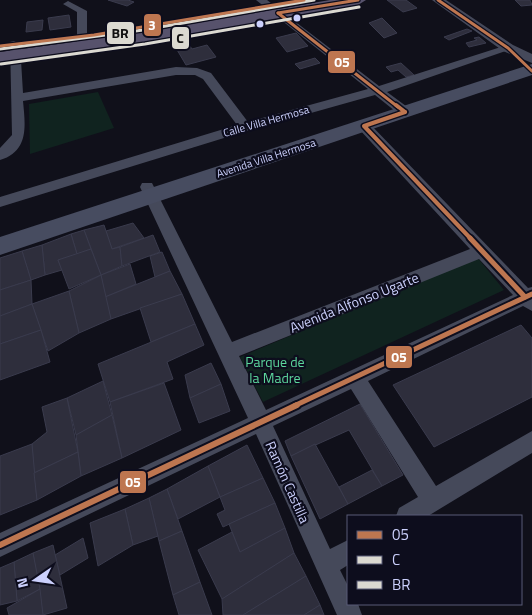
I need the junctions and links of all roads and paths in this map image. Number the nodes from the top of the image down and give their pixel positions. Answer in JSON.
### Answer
{"nodes":[{"id":1,"x":304,"y":0,"type":"edge"},
{"id":2,"x":356,"y":0,"type":"edge"},
{"id":3,"x":438,"y":0,"type":"edge"},
{"id":4,"x":68,"y":4,"type":"dead end"},
{"id":5,"x":269,"y":6,"type":"edge"},
{"id":6,"x":83,"y":41,"type":"junction"},
{"id":7,"x":7,"y":51,"type":"edge"},
{"id":8,"x":528,"y":60,"type":"edge"},
{"id":9,"x":380,"y":90,"type":"junction"},
{"id":10,"x":18,"y":98,"type":"junction"},
{"id":11,"x":400,"y":108,"type":"junction"},
{"id":12,"x":245,"y":126,"type":"junction"},
{"id":13,"x":364,"y":126,"type":"junction"},
{"id":14,"x":0,"y":155,"type":"edge"},
{"id":15,"x":149,"y":192,"type":"junction"},
{"id":16,"x":0,"y":202,"type":"edge"},
{"id":17,"x":0,"y":234,"type":"edge"},
{"id":18,"x":0,"y":246,"type":"edge"},
{"id":19,"x":482,"y":251,"type":"junction"},
{"id":20,"x":530,"y":299,"type":"edge"},
{"id":21,"x":226,"y":353,"type":"junction"},
{"id":22,"x":355,"y":377,"type":"junction"},
{"id":23,"x":261,"y":422,"type":"junction"},
{"id":24,"x":532,"y":441,"type":"edge"},
{"id":25,"x":433,"y":501,"type":"junction"},
{"id":26,"x":409,"y":515,"type":"edge"},
{"id":27,"x":0,"y":545,"type":"edge"},
{"id":28,"x":347,"y":553,"type":"edge"},
{"id":29,"x":326,"y":565,"type":"junction"},
{"id":30,"x":350,"y":615,"type":"edge"}],
"edges":[{"from":1,"to":5,"type":"main road"},
{"from":2,"to":5,"type":"main road"},
{"from":3,"to":8,"type":"street"},
{"from":4,"to":6,"type":"street"},
{"from":5,"to":6,"type":"main road"},
{"from":5,"to":9,"type":"street"},
{"from":6,"to":7,"type":"main road"},
{"from":7,"to":10,"type":"street"},
{"from":8,"to":9,"type":"street","name":"Calle Villa Hermosa"},
{"from":8,"to":11,"type":"main road","name":"Avenida Villa Hermosa"},
{"from":9,"to":11,"type":"street"},
{"from":9,"to":12,"type":"street","name":"Calle Villa Hermosa"},
{"from":10,"to":12,"type":"street"},
{"from":10,"to":14,"type":"street"},
{"from":11,"to":13,"type":"main road","name":"Avenida Villa Hermosa"},
{"from":11,"to":15,"type":"main road","name":"Avenida Villa Hermosa"},
{"from":12,"to":16,"type":"street","name":"Calle Villa Hermosa"},
{"from":13,"to":15,"type":"main road","name":"Avenida Villa Hermosa"},
{"from":13,"to":19,"type":"street"},
{"from":15,"to":17,"type":"main road","name":"Avenida Villa Hermosa"},
{"from":15,"to":18,"type":"main road","name":"Avenida Villa Hermosa"},
{"from":15,"to":21,"type":"street","name":"Ramón Castilla"},
{"from":19,"to":20,"type":"street"},
{"from":19,"to":21,"type":"street","name":"Avenida Alfonso Ugarte"},
{"from":20,"to":22,"type":"street"},
{"from":21,"to":23,"type":"street","name":"Ramón Castilla"},
{"from":22,"to":23,"type":"street"},
{"from":22,"to":25,"type":"street"},
{"from":23,"to":27,"type":"street"},
{"from":23,"to":29,"type":"street","name":"Ramón Castilla"},
{"from":24,"to":25,"type":"street"},
{"from":25,"to":26,"type":"street"},
{"from":28,"to":29,"type":"street"},
{"from":29,"to":30,"type":"street","name":"Ramón Castilla"}]}
